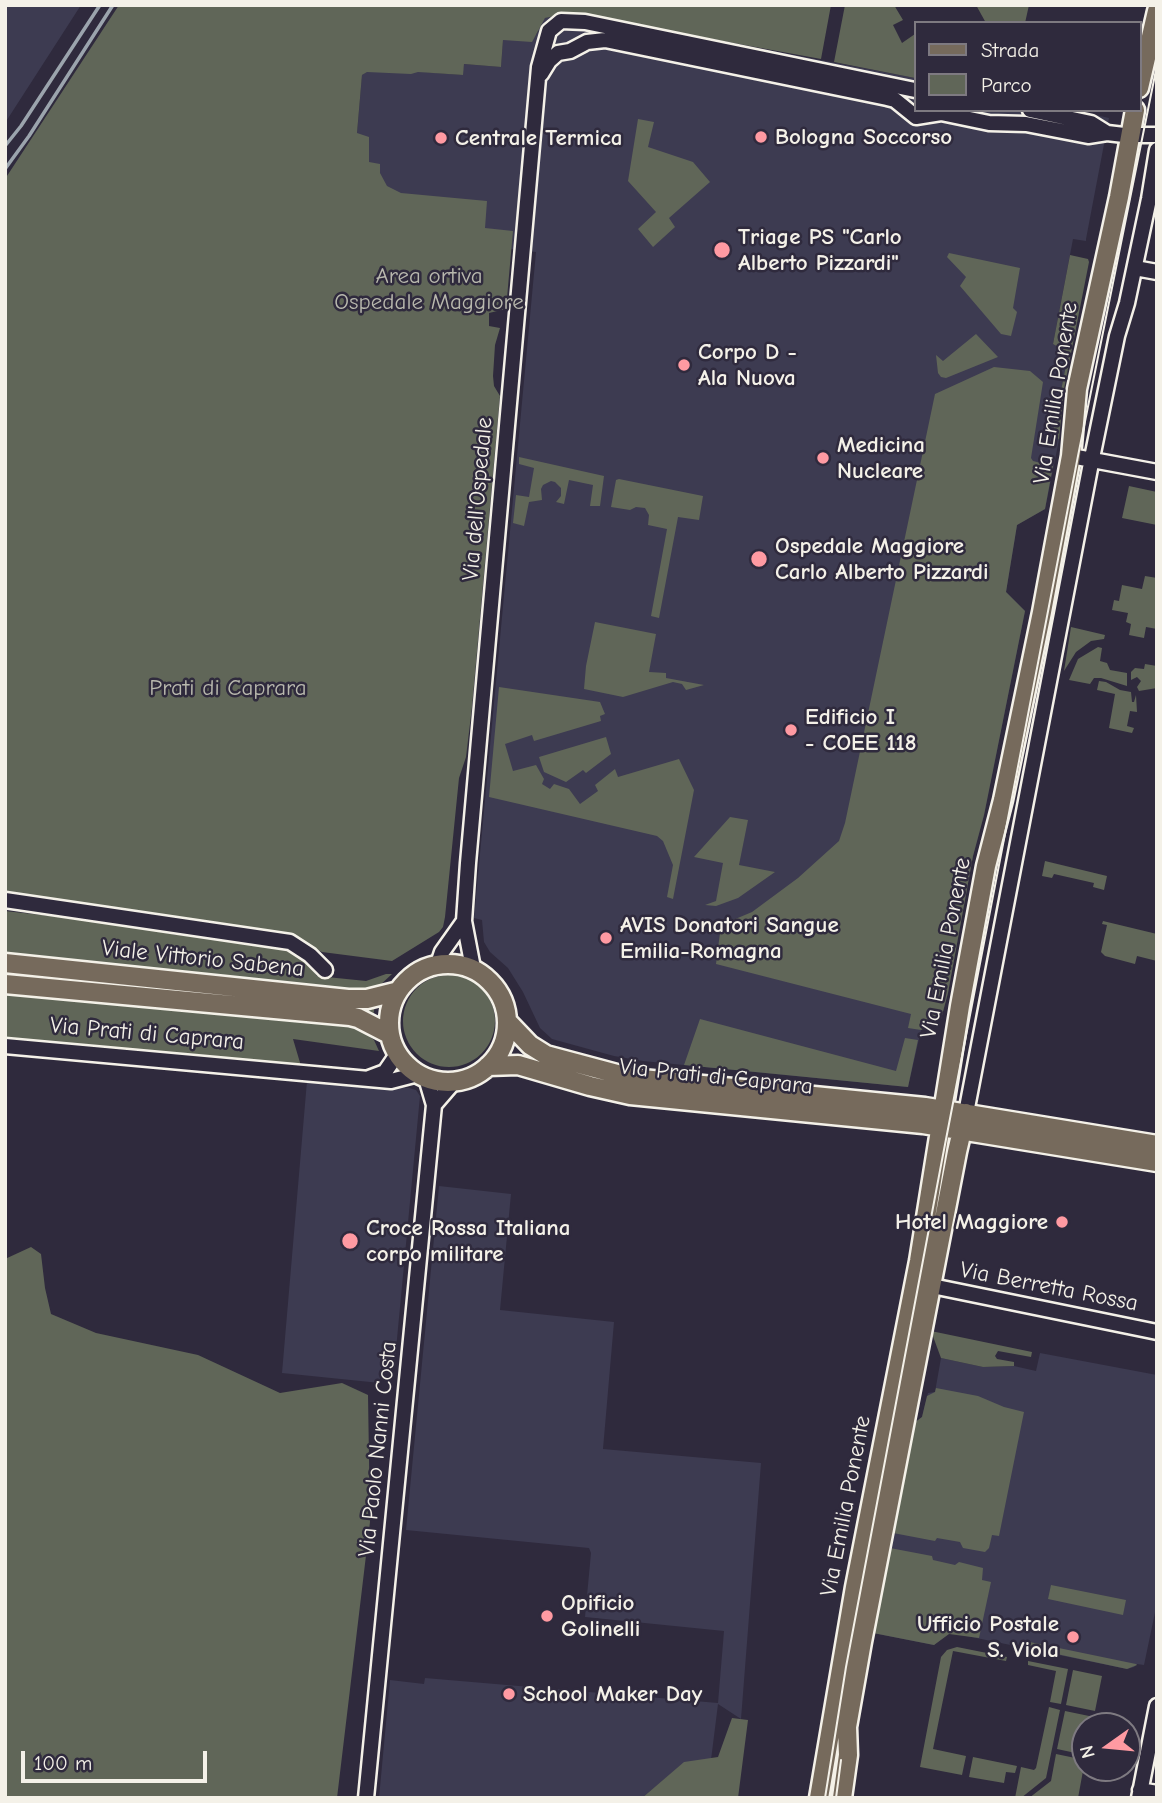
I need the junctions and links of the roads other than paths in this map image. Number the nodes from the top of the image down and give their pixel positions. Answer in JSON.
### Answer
{"nodes":[{"id":1,"x":1157,"y":11,"type":"edge"},
{"id":2,"x":546,"y":41,"type":"junction"},
{"id":3,"x":558,"y":53,"type":"junction"},
{"id":4,"x":1141,"y":79,"type":"edge"},
{"id":5,"x":538,"y":82,"type":"junction"},
{"id":6,"x":914,"y":90,"type":"edge"},
{"id":7,"x":1039,"y":112,"type":"edge"},
{"id":8,"x":1135,"y":112,"type":"edge"},
{"id":9,"x":1107,"y":133,"type":"junction"},
{"id":10,"x":1157,"y":135,"type":"edge"},
{"id":11,"x":1130,"y":136,"type":"junction"},
{"id":12,"x":1157,"y":150,"type":"edge"},
{"id":13,"x":1135,"y":268,"type":"junction"},
{"id":14,"x":1157,"y":272,"type":"edge"},
{"id":15,"x":1071,"y":456,"type":"junction"},
{"id":16,"x":1092,"y":458,"type":"junction"},
{"id":17,"x":1157,"y":472,"type":"edge"},
{"id":18,"x":5,"y":900,"type":"edge"},
{"id":19,"x":464,"y":921,"type":"junction"},
{"id":20,"x":5,"y":963,"type":"edge"},
{"id":21,"x":438,"y":964,"type":"junction"},
{"id":22,"x":473,"y":968,"type":"junction"},
{"id":23,"x":325,"y":970,"type":"dead end"},
{"id":24,"x":5,"y":984,"type":"edge"},
{"id":25,"x":395,"y":992,"type":"junction"},
{"id":26,"x":508,"y":1022,"type":"junction"},
{"id":27,"x":389,"y":1034,"type":"junction"},
{"id":28,"x":5,"y":1046,"type":"edge"},
{"id":29,"x":398,"y":1053,"type":"junction"},
{"id":30,"x":488,"y":1066,"type":"junction"},
{"id":31,"x":422,"y":1076,"type":"junction"},
{"id":32,"x":367,"y":1079,"type":"junction"},
{"id":33,"x":453,"y":1083,"type":"junction"},
{"id":34,"x":434,"y":1105,"type":"junction"},
{"id":35,"x":941,"y":1118,"type":"junction"},
{"id":36,"x":964,"y":1121,"type":"junction"},
{"id":37,"x":1157,"y":1145,"type":"edge"},
{"id":38,"x":1157,"y":1162,"type":"edge"},
{"id":39,"x":932,"y":1286,"type":"junction"},
{"id":40,"x":1157,"y":1332,"type":"edge"},
{"id":41,"x":1157,"y":1706,"type":"edge"},
{"id":42,"x":1157,"y":1793,"type":"edge"},
{"id":43,"x":1139,"y":1794,"type":"edge"},
{"id":44,"x":366,"y":1798,"type":"edge"},
{"id":45,"x":819,"y":1798,"type":"edge"},
{"id":46,"x":842,"y":1798,"type":"edge"}],
"edges":[{"from":1,"to":4,"type":"main road"},
{"from":2,"to":3,"type":"street"},
{"from":2,"to":5,"type":"street","name":"Via dell'Ospedale"},
{"from":2,"to":6,"type":"street"},
{"from":3,"to":5,"type":"street","name":"Via dell'Ospedale"},
{"from":3,"to":9,"type":"street"},
{"from":5,"to":19,"type":"street","name":"Via dell'Ospedale"},
{"from":7,"to":9,"type":"street"},
{"from":8,"to":11,"type":"main road","name":"Via Emilia Ponente"},
{"from":9,"to":11,"type":"street"},
{"from":10,"to":11,"type":"street"},
{"from":11,"to":15,"type":"main road","name":"Via Emilia Ponente"},
{"from":12,"to":13,"type":"street","name":"Via Emilia Ponente"},
{"from":13,"to":14,"type":"street"},
{"from":13,"to":16,"type":"street","name":"Via Emilia Ponente"},
{"from":15,"to":16,"type":"street"},
{"from":15,"to":35,"type":"main road","name":"Via Emilia Ponente"},
{"from":16,"to":17,"type":"street"},
{"from":16,"to":36,"type":"street","name":"Via Emilia Ponente"},
{"from":18,"to":23,"type":"street"},
{"from":19,"to":21,"type":"street"},
{"from":19,"to":22,"type":"street","name":"Via dell'Ospedale"},
{"from":20,"to":25,"type":"main road","name":"Viale Vittorio Sabena"},
{"from":21,"to":22,"type":"main road"},
{"from":21,"to":25,"type":"main road"},
{"from":22,"to":26,"type":"main road"},
{"from":24,"to":27,"type":"main road","name":"Viale Vittorio Sabena"},
{"from":25,"to":27,"type":"main road"},
{"from":26,"to":30,"type":"main road"},
{"from":26,"to":35,"type":"main road","name":"Via Prati di Caprara"},
{"from":27,"to":29,"type":"main road"},
{"from":28,"to":32,"type":"street","name":"Via Prati di Caprara"},
{"from":29,"to":31,"type":"main road"},
{"from":29,"to":32,"type":"street"},
{"from":30,"to":33,"type":"main road"},
{"from":30,"to":35,"type":"main road","name":"Via Prati di Caprara"},
{"from":31,"to":32,"type":"street","name":"Via Prati di Caprara"},
{"from":31,"to":33,"type":"main road"},
{"from":31,"to":34,"type":"street","name":"Via Paolo Nanni Costa"},
{"from":33,"to":34,"type":"street"},
{"from":34,"to":44,"type":"street","name":"Via Paolo Nanni Costa"},
{"from":35,"to":36,"type":"main road"},
{"from":35,"to":45,"type":"main road","name":"Via Emilia Ponente"},
{"from":36,"to":37,"type":"main road"},
{"from":36,"to":38,"type":"main road"},
{"from":36,"to":39,"type":"main road","name":"Via Emilia Ponente"},
{"from":39,"to":40,"type":"street","name":"Via Berretta Rossa"},
{"from":39,"to":46,"type":"main road","name":"Via Emilia Ponente"},
{"from":41,"to":43,"type":"street"},
{"from":42,"to":43,"type":"street"}]}
